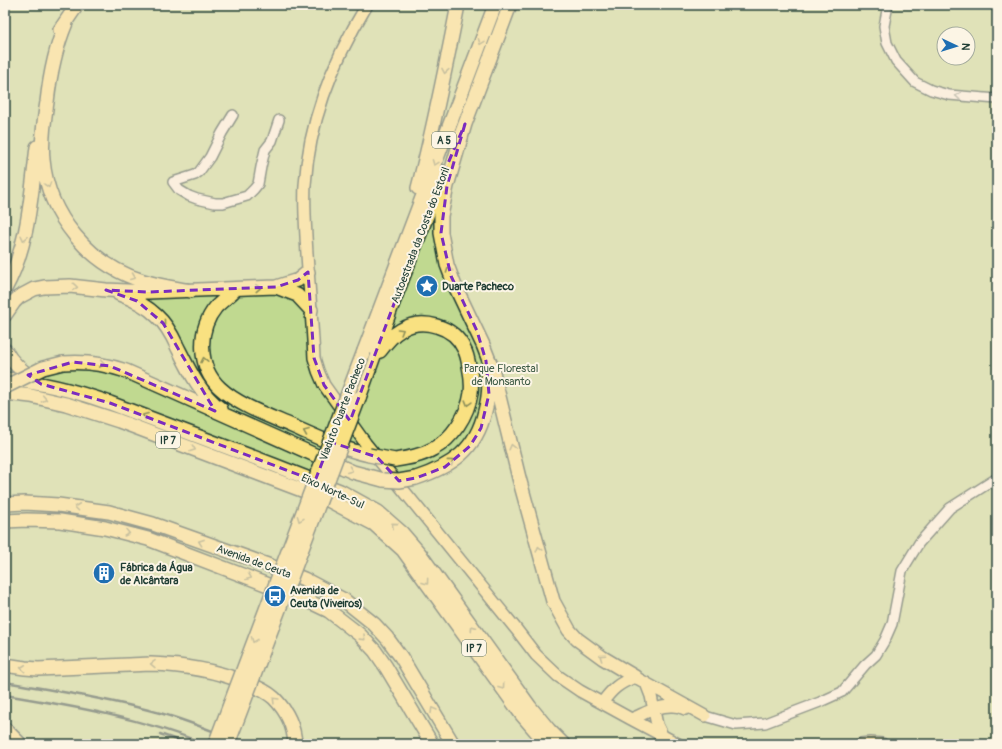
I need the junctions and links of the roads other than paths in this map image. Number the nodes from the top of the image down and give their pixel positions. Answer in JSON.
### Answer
{"nodes":[{"id":1,"x":77,"y":5,"type":"edge"},
{"id":2,"x":367,"y":5,"type":"edge"},
{"id":3,"x":458,"y":5,"type":"edge"},
{"id":4,"x":495,"y":5,"type":"edge"},
{"id":5,"x":510,"y":5,"type":"edge"},
{"id":6,"x":888,"y":5,"type":"edge"},
{"id":7,"x":66,"y":23,"type":"junction"},
{"id":8,"x":997,"y":99,"type":"edge"},
{"id":9,"x":233,"y":116,"type":"dead end"},
{"id":10,"x":279,"y":120,"type":"dead end"},
{"id":11,"x":465,"y":124,"type":"junction"},
{"id":12,"x":308,"y":272,"type":"junction"},
{"id":13,"x":393,"y":276,"type":"junction"},
{"id":14,"x":276,"y":288,"type":"junction"},
{"id":15,"x":5,"y":289,"type":"edge"},
{"id":16,"x":236,"y":289,"type":"junction"},
{"id":17,"x":106,"y":290,"type":"junction"},
{"id":18,"x":191,"y":291,"type":"junction"},
{"id":19,"x":391,"y":308,"type":"joint"},
{"id":20,"x":311,"y":310,"type":"junction"},
{"id":21,"x":5,"y":316,"type":"edge"},
{"id":22,"x":476,"y":330,"type":"junction"},
{"id":23,"x":5,"y":350,"type":"edge"},
{"id":24,"x":369,"y":360,"type":"junction"},
{"id":25,"x":5,"y":379,"type":"edge"},
{"id":26,"x":41,"y":384,"type":"junction"},
{"id":27,"x":5,"y":387,"type":"edge"},
{"id":28,"x":5,"y":393,"type":"edge"},
{"id":29,"x":238,"y":421,"type":"junction"},
{"id":30,"x":997,"y":478,"type":"edge"},
{"id":31,"x":25,"y":503,"type":"junction"},
{"id":32,"x":5,"y":504,"type":"edge"},
{"id":33,"x":27,"y":520,"type":"junction"},
{"id":34,"x":5,"y":521,"type":"edge"},
{"id":35,"x":401,"y":656,"type":"junction"},
{"id":36,"x":5,"y":665,"type":"edge"},
{"id":37,"x":386,"y":667,"type":"junction"},
{"id":38,"x":641,"y":680,"type":"junction"},
{"id":39,"x":602,"y":703,"type":"junction"},
{"id":40,"x":654,"y":710,"type":"junction"},
{"id":41,"x":705,"y":716,"type":"junction"},
{"id":42,"x":631,"y":719,"type":"junction"},
{"id":43,"x":5,"y":729,"type":"edge"},
{"id":44,"x":663,"y":737,"type":"junction"},
{"id":45,"x":295,"y":739,"type":"edge"},
{"id":46,"x":555,"y":742,"type":"edge"},
{"id":47,"x":20,"y":744,"type":"edge"},
{"id":48,"x":215,"y":744,"type":"edge"},
{"id":49,"x":228,"y":744,"type":"edge"},
{"id":50,"x":432,"y":744,"type":"edge"},
{"id":51,"x":453,"y":744,"type":"edge"},
{"id":52,"x":568,"y":744,"type":"edge"},
{"id":53,"x":678,"y":744,"type":"edge"},
{"id":54,"x":861,"y":744,"type":"edge"},
{"id":55,"x":882,"y":744,"type":"edge"}],
"edges":[{"from":1,"to":7,"type":"highway"},
{"from":2,"to":12,"type":"main road"},
{"from":3,"to":13,"type":"highway","one_way":true},
{"from":4,"to":13,"type":"highway","name":"Autoestrada da Costa do Estoril","number":"A 5","one_way":true},
{"from":5,"to":11,"type":"highway","name":"Autoestrada da Costa do Estoril","number":"A 5"},
{"from":8,"to":6,"type":"street","one_way":true},
{"from":7,"to":15,"type":"highway","one_way":true},
{"from":7,"to":18,"type":"highway","one_way":true},
{"from":9,"to":10,"type":"street"},
{"from":11,"to":19,"type":"highway","name":"Autoestrada da Costa do Estoril","number":"A 5"},
{"from":22,"to":11,"type":"highway","one_way":true},
{"from":12,"to":14,"type":"highway"},
{"from":12,"to":20,"type":"main road"},
{"from":13,"to":24,"type":"highway","name":"Viaduto Duarte Pacheco"},
{"from":16,"to":14,"type":"highway","one_way":true},
{"from":14,"to":20,"type":"highway"},
{"from":16,"to":18,"type":"highway"},
{"from":24,"to":16,"type":"highway","one_way":true,"bridge":true},
{"from":17,"to":18,"type":"highway"},
{"from":21,"to":17,"type":"highway","one_way":true},
{"from":17,"to":29,"type":"highway","one_way":true},
{"from":19,"to":24,"type":"highway","name":"Viaduto Duarte Pacheco"},
{"from":20,"to":39,"type":"main road"},
{"from":29,"to":22,"type":"highway","one_way":true,"bridge":true},
{"from":38,"to":22,"type":"highway","one_way":true},
{"from":23,"to":26,"type":"highway"},
{"from":24,"to":48,"type":"highway","name":"Viaduto Duarte Pacheco","one_way":true,"bridge":true},
{"from":24,"to":49,"type":"highway","name":"Viaduto Duarte Pacheco","bridge":true},
{"from":25,"to":26,"type":"highway","name":"Eixo Norte-Sul","number":"IP 7"},
{"from":46,"to":26,"type":"highway","name":"Eixo Norte-Sul","number":"IP 7","one_way":true},
{"from":27,"to":29,"type":"highway","one_way":true,"bridge":true},
{"from":28,"to":46,"type":"highway","name":"Eixo Norte-Sul","number":"IP 7","one_way":true},
{"from":30,"to":41,"type":"street"},
{"from":31,"to":32,"type":"highway","name":"Avenida de Ceuta"},
{"from":31,"to":33,"type":"highway"},
{"from":35,"to":31,"type":"highway","name":"Avenida de Ceuta","one_way":true},
{"from":33,"to":34,"type":"highway","name":"Avenida de Ceuta"},
{"from":33,"to":37,"type":"highway","name":"Avenida de Ceuta","one_way":true},
{"from":35,"to":37,"type":"highway"},
{"from":51,"to":35,"type":"highway","name":"Avenida de Ceuta","one_way":true},
{"from":45,"to":36,"type":"highway","one_way":true},
{"from":37,"to":50,"type":"highway","name":"Avenida de Ceuta"},
{"from":38,"to":39,"type":"main road"},
{"from":38,"to":40,"type":"main road"},
{"from":38,"to":41,"type":"main road"},
{"from":39,"to":42,"type":"main road"},
{"from":40,"to":41,"type":"main road"},
{"from":40,"to":42,"type":"main road"},
{"from":40,"to":44,"type":"main road"},
{"from":42,"to":44,"type":"main road"},
{"from":43,"to":47,"type":"highway"},
{"from":44,"to":53,"type":"main road"},
{"from":46,"to":52,"type":"highway"},
{"from":54,"to":55,"type":"main road"}]}
